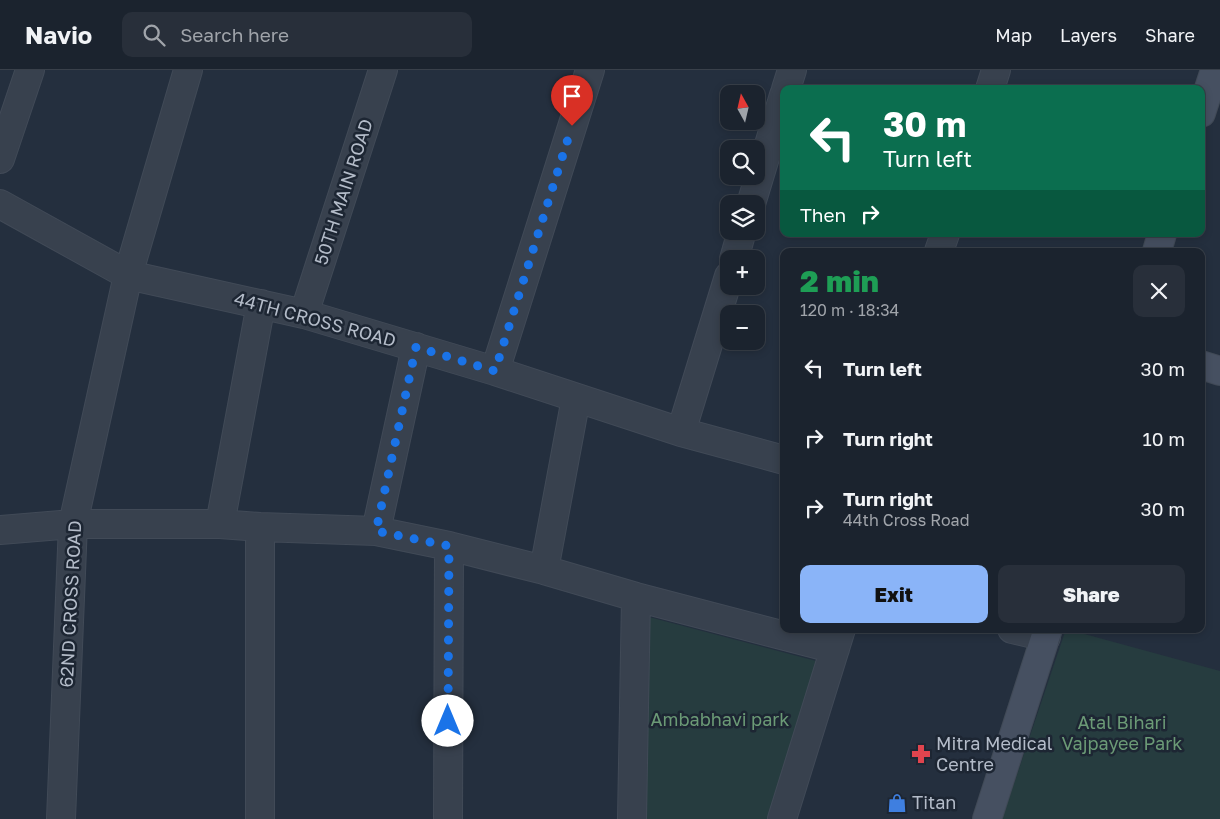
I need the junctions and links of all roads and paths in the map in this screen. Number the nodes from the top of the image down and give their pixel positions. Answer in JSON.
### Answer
{"nodes":[{"id":1,"x":30,"y":70,"type":"edge"},
{"id":2,"x":188,"y":70,"type":"edge"},
{"id":3,"x":383,"y":70,"type":"edge"},
{"id":4,"x":590,"y":70,"type":"edge"},
{"id":5,"x":792,"y":70,"type":"edge"},
{"id":6,"x":996,"y":70,"type":"edge"},
{"id":7,"x":1215,"y":70,"type":"edge"},
{"id":8,"x":787,"y":85,"type":"edge"},
{"id":9,"x":991,"y":85,"type":"edge"},
{"id":10,"x":1205,"y":101,"type":"edge"},
{"id":11,"x":780,"y":109,"type":"edge"},
{"id":12,"x":0,"y":159,"type":"edge"},
{"id":13,"x":754,"y":195,"type":"edge"},
{"id":14,"x":0,"y":204,"type":"edge"},
{"id":15,"x":128,"y":275,"type":"junction"},
{"id":16,"x":723,"y":295,"type":"edge"},
{"id":17,"x":261,"y":304,"type":"junction"},
{"id":18,"x":304,"y":314,"type":"junction"},
{"id":19,"x":416,"y":347,"type":"junction"},
{"id":20,"x":1205,"y":366,"type":"edge"},
{"id":21,"x":495,"y":371,"type":"junction"},
{"id":22,"x":1220,"y":371,"type":"edge"},
{"id":23,"x":576,"y":398,"type":"junction"},
{"id":24,"x":681,"y":432,"type":"junction"},
{"id":25,"x":780,"y":459,"type":"edge"},
{"id":26,"x":73,"y":524,"type":"junction"},
{"id":27,"x":220,"y":524,"type":"junction"},
{"id":28,"x":260,"y":527,"type":"junction"},
{"id":29,"x":0,"y":530,"type":"edge"},
{"id":30,"x":376,"y":531,"type":"junction"},
{"id":31,"x":449,"y":546,"type":"junction"},
{"id":32,"x":544,"y":570,"type":"junction"},
{"id":33,"x":636,"y":597,"type":"junction"},
{"id":34,"x":780,"y":627,"type":"edge"},
{"id":35,"x":809,"y":633,"type":"edge"},
{"id":36,"x":1047,"y":633,"type":"edge"},
{"id":37,"x":838,"y":639,"type":"edge"},
{"id":38,"x":61,"y":819,"type":"edge"},
{"id":39,"x":260,"y":819,"type":"edge"},
{"id":40,"x":448,"y":819,"type":"edge"},
{"id":41,"x":632,"y":819,"type":"edge"},
{"id":42,"x":782,"y":819,"type":"edge"},
{"id":43,"x":987,"y":819,"type":"edge"}],
"edges":[{"from":1,"to":12,"type":"street"},
{"from":2,"to":15,"type":"street","name":"62ND CROSS ROAD"},
{"from":3,"to":18,"type":"street","name":"50TH MAIN ROAD"},
{"from":4,"to":21,"type":"street"},
{"from":5,"to":8,"type":"street"},
{"from":6,"to":9,"type":"street"},
{"from":7,"to":10,"type":"main road"},
{"from":11,"to":13,"type":"street"},
{"from":14,"to":15,"type":"street","name":"44TH CROSS ROAD"},
{"from":15,"to":17,"type":"street","name":"44TH CROSS ROAD"},
{"from":15,"to":26,"type":"street","name":"62ND CROSS ROAD"},
{"from":16,"to":24,"type":"street"},
{"from":17,"to":18,"type":"street","name":"44TH CROSS ROAD"},
{"from":17,"to":27,"type":"street"},
{"from":18,"to":19,"type":"street","name":"44TH CROSS ROAD"},
{"from":19,"to":21,"type":"street","name":"44TH CROSS ROAD"},
{"from":19,"to":30,"type":"street"},
{"from":20,"to":22,"type":"main road"},
{"from":21,"to":23,"type":"street","name":"44TH CROSS ROAD"},
{"from":23,"to":24,"type":"street","name":"44TH CROSS ROAD"},
{"from":23,"to":32,"type":"street"},
{"from":24,"to":25,"type":"street","name":"44TH CROSS ROAD"},
{"from":26,"to":27,"type":"street"},
{"from":26,"to":29,"type":"street"},
{"from":26,"to":38,"type":"street","name":"62ND CROSS ROAD"},
{"from":27,"to":28,"type":"street"},
{"from":28,"to":30,"type":"street"},
{"from":28,"to":39,"type":"street"},
{"from":30,"to":31,"type":"street"},
{"from":31,"to":32,"type":"street"},
{"from":31,"to":40,"type":"street"},
{"from":32,"to":33,"type":"street"},
{"from":33,"to":34,"type":"street"},
{"from":33,"to":41,"type":"street"},
{"from":35,"to":37,"type":"street"},
{"from":36,"to":43,"type":"main road"},
{"from":37,"to":42,"type":"street"}]}
